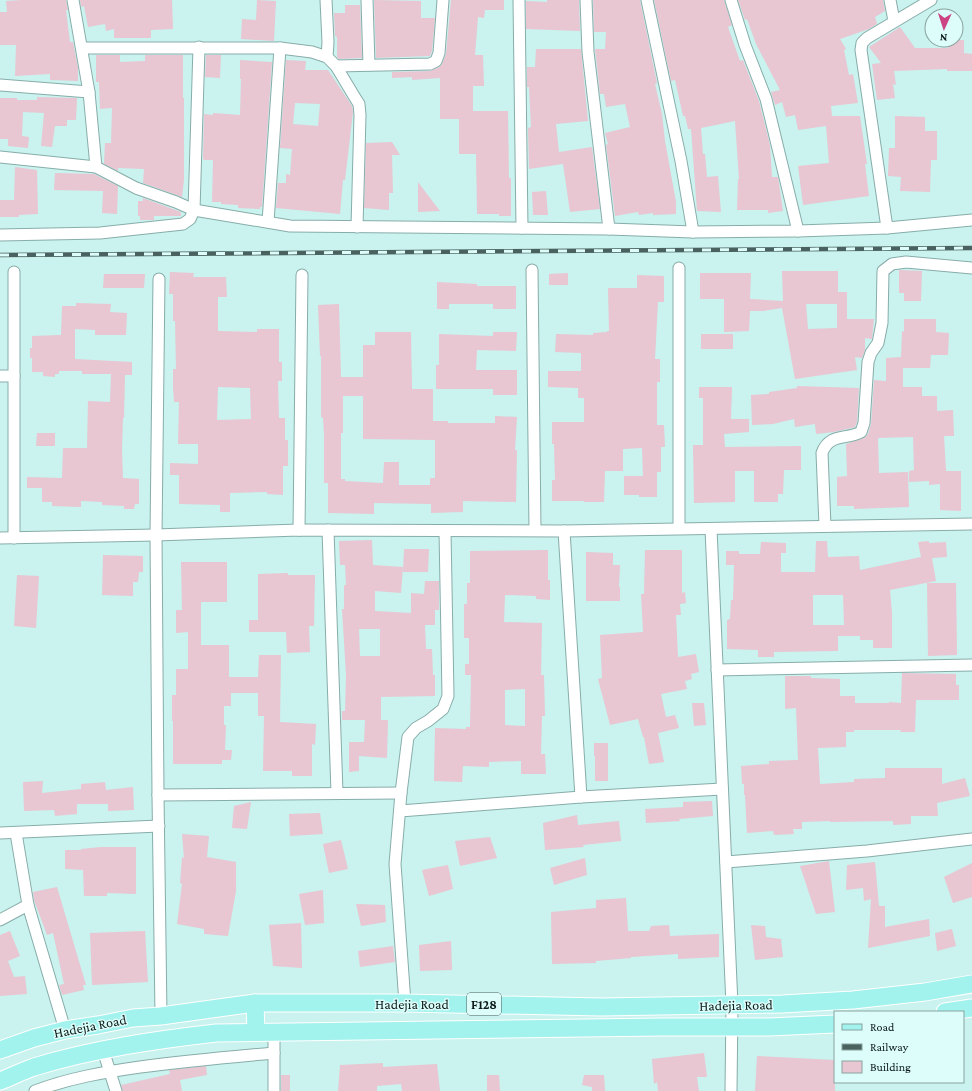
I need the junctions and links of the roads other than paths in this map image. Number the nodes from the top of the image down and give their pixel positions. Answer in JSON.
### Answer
{"nodes":[{"id":1,"x":73,"y":0,"type":"edge"},
{"id":2,"x":326,"y":0,"type":"edge"},
{"id":3,"x":367,"y":0,"type":"edge"},
{"id":4,"x":443,"y":0,"type":"edge"},
{"id":5,"x":519,"y":0,"type":"edge"},
{"id":6,"x":586,"y":0,"type":"edge"},
{"id":7,"x":646,"y":0,"type":"edge"},
{"id":8,"x":731,"y":0,"type":"edge"},
{"id":9,"x":890,"y":0,"type":"edge"},
{"id":10,"x":931,"y":0,"type":"edge"},
{"id":11,"x":894,"y":21,"type":"junction"},
{"id":12,"x":82,"y":48,"type":"junction"},
{"id":13,"x":198,"y":48,"type":"junction"},
{"id":14,"x":280,"y":48,"type":"junction"},
{"id":15,"x":328,"y":57,"type":"junction"},
{"id":16,"x":369,"y":65,"type":"junction"},
{"id":17,"x":336,"y":66,"type":"junction"},
{"id":18,"x":0,"y":85,"type":"edge"},
{"id":19,"x":89,"y":92,"type":"junction"},
{"id":20,"x":0,"y":157,"type":"edge"},
{"id":21,"x":96,"y":167,"type":"junction"},
{"id":22,"x":194,"y":210,"type":"junction"},
{"id":23,"x":972,"y":220,"type":"edge"},
{"id":24,"x":268,"y":222,"type":"junction"},
{"id":25,"x":357,"y":227,"type":"junction"},
{"id":26,"x":522,"y":228,"type":"junction"},
{"id":27,"x":887,"y":228,"type":"junction"},
{"id":28,"x":609,"y":229,"type":"junction"},
{"id":29,"x":798,"y":231,"type":"junction"},
{"id":30,"x":693,"y":232,"type":"junction"},
{"id":31,"x":0,"y":235,"type":"edge"},
{"id":32,"x":679,"y":268,"type":"dead end"},
{"id":33,"x":972,"y":268,"type":"edge"},
{"id":34,"x":532,"y":270,"type":"dead end"},
{"id":35,"x":14,"y":272,"type":"dead end"},
{"id":36,"x":302,"y":275,"type":"dead end"},
{"id":37,"x":159,"y":279,"type":"dead end"},
{"id":38,"x":0,"y":376,"type":"edge"},
{"id":39,"x":14,"y":376,"type":"junction"},
{"id":40,"x":972,"y":524,"type":"edge"},
{"id":41,"x":825,"y":526,"type":"junction"},
{"id":42,"x":679,"y":528,"type":"junction"},
{"id":43,"x":711,"y":529,"type":"junction"},
{"id":44,"x":299,"y":530,"type":"junction"},
{"id":45,"x":328,"y":530,"type":"junction"},
{"id":46,"x":535,"y":530,"type":"junction"},
{"id":47,"x":564,"y":530,"type":"junction"},
{"id":48,"x":445,"y":531,"type":"junction"},
{"id":49,"x":156,"y":535,"type":"junction"},
{"id":50,"x":0,"y":538,"type":"edge"},
{"id":51,"x":14,"y":538,"type":"junction"},
{"id":52,"x":972,"y":665,"type":"edge"},
{"id":53,"x":717,"y":670,"type":"junction"},
{"id":54,"x":722,"y":789,"type":"junction"},
{"id":55,"x":337,"y":793,"type":"junction"},
{"id":56,"x":401,"y":793,"type":"junction"},
{"id":57,"x":158,"y":795,"type":"junction"},
{"id":58,"x":581,"y":797,"type":"junction"},
{"id":59,"x":400,"y":811,"type":"junction"},
{"id":60,"x":159,"y":826,"type":"junction"},
{"id":61,"x":0,"y":833,"type":"edge"},
{"id":62,"x":16,"y":833,"type":"junction"},
{"id":63,"x":972,"y":839,"type":"edge"},
{"id":64,"x":726,"y":862,"type":"junction"},
{"id":65,"x":28,"y":905,"type":"junction"},
{"id":66,"x":0,"y":920,"type":"edge"},
{"id":67,"x":972,"y":984,"type":"edge"},
{"id":68,"x":255,"y":1003,"type":"junction"},
{"id":69,"x":404,"y":1004,"type":"junction"},
{"id":70,"x":732,"y":1005,"type":"junction"},
{"id":71,"x":972,"y":1008,"type":"edge"},
{"id":72,"x":952,"y":1011,"type":"edge"},
{"id":73,"x":161,"y":1016,"type":"junction"},
{"id":74,"x":834,"y":1024,"type":"edge"},
{"id":75,"x":732,"y":1028,"type":"junction"},
{"id":76,"x":65,"y":1030,"type":"junction"},
{"id":77,"x":256,"y":1032,"type":"junction"},
{"id":78,"x":274,"y":1032,"type":"junction"},
{"id":79,"x":0,"y":1050,"type":"edge"},
{"id":80,"x":103,"y":1050,"type":"junction"},
{"id":81,"x":274,"y":1053,"type":"junction"},
{"id":82,"x":110,"y":1072,"type":"junction"},
{"id":83,"x":0,"y":1081,"type":"edge"},
{"id":84,"x":35,"y":1091,"type":"edge"},
{"id":85,"x":116,"y":1091,"type":"edge"},
{"id":86,"x":274,"y":1091,"type":"edge"},
{"id":87,"x":731,"y":1091,"type":"edge"}],
"edges":[{"from":1,"to":12,"type":"street"},
{"from":2,"to":15,"type":"street"},
{"from":3,"to":16,"type":"street"},
{"from":4,"to":16,"type":"street"},
{"from":5,"to":26,"type":"street"},
{"from":6,"to":28,"type":"street"},
{"from":7,"to":30,"type":"street"},
{"from":8,"to":29,"type":"street"},
{"from":9,"to":11,"type":"street"},
{"from":10,"to":11,"type":"street"},
{"from":11,"to":27,"type":"street"},
{"from":12,"to":13,"type":"street"},
{"from":12,"to":19,"type":"street"},
{"from":13,"to":14,"type":"street"},
{"from":13,"to":22,"type":"street"},
{"from":14,"to":15,"type":"street"},
{"from":14,"to":24,"type":"street"},
{"from":15,"to":17,"type":"street"},
{"from":16,"to":17,"type":"street"},
{"from":17,"to":25,"type":"street"},
{"from":18,"to":19,"type":"street"},
{"from":19,"to":21,"type":"street"},
{"from":20,"to":21,"type":"street"},
{"from":21,"to":22,"type":"street"},
{"from":22,"to":24,"type":"street"},
{"from":22,"to":31,"type":"street"},
{"from":23,"to":27,"type":"street"},
{"from":24,"to":25,"type":"street"},
{"from":25,"to":26,"type":"street"},
{"from":26,"to":28,"type":"street"},
{"from":27,"to":29,"type":"street"},
{"from":28,"to":30,"type":"street"},
{"from":29,"to":30,"type":"street"},
{"from":32,"to":42,"type":"street"},
{"from":33,"to":41,"type":"street"},
{"from":34,"to":46,"type":"street"},
{"from":35,"to":39,"type":"street"},
{"from":36,"to":44,"type":"street"},
{"from":37,"to":49,"type":"street"},
{"from":38,"to":39,"type":"street"},
{"from":39,"to":51,"type":"street"},
{"from":40,"to":41,"type":"street"},
{"from":41,"to":43,"type":"street"},
{"from":42,"to":43,"type":"street"},
{"from":42,"to":47,"type":"street"},
{"from":43,"to":53,"type":"street"},
{"from":44,"to":45,"type":"street"},
{"from":44,"to":49,"type":"street"},
{"from":45,"to":48,"type":"street"},
{"from":45,"to":55,"type":"street"},
{"from":46,"to":47,"type":"street"},
{"from":46,"to":48,"type":"street"},
{"from":47,"to":58,"type":"street"},
{"from":48,"to":56,"type":"street"},
{"from":49,"to":51,"type":"street"},
{"from":49,"to":57,"type":"street"},
{"from":50,"to":51,"type":"street"},
{"from":52,"to":53,"type":"street"},
{"from":53,"to":54,"type":"street"},
{"from":54,"to":58,"type":"street"},
{"from":54,"to":64,"type":"street"},
{"from":55,"to":56,"type":"street"},
{"from":55,"to":57,"type":"street"},
{"from":56,"to":59,"type":"street"},
{"from":57,"to":60,"type":"street"},
{"from":58,"to":59,"type":"street"},
{"from":59,"to":69,"type":"street"},
{"from":60,"to":62,"type":"street"},
{"from":60,"to":73,"type":"street"},
{"from":61,"to":62,"type":"street"},
{"from":62,"to":65,"type":"street"},
{"from":63,"to":64,"type":"street"},
{"from":64,"to":70,"type":"street"},
{"from":65,"to":66,"type":"street"},
{"from":65,"to":76,"type":"street"},
{"from":67,"to":70,"type":"main road","name":"Hadejia Road","number":"F128"},
{"from":68,"to":69,"type":"main road","name":"Hadejia Road","number":"F128"},
{"from":68,"to":73,"type":"main road","name":"Hadejia Road","number":"F128"},
{"from":68,"to":77,"type":"main road"},
{"from":69,"to":70,"type":"main road","name":"Hadejia Road","number":"F128"},
{"from":70,"to":75,"type":"street"},
{"from":71,"to":72,"type":"main road"},
{"from":73,"to":76,"type":"main road","name":"Hadejia Road","number":"F128"},
{"from":74,"to":75,"type":"main road","name":"Hadejia Road","number":"F128"},
{"from":75,"to":78,"type":"main road","name":"Hadejia Road","number":"F128"},
{"from":75,"to":87,"type":"street"},
{"from":76,"to":79,"type":"main road","name":"Hadejia Road","number":"F128"},
{"from":77,"to":78,"type":"main road","name":"Hadejia Road","number":"F128"},
{"from":77,"to":80,"type":"main road","name":"Hadejia Road","number":"F128"},
{"from":78,"to":81,"type":"street"},
{"from":80,"to":82,"type":"street"},
{"from":80,"to":83,"type":"main road","name":"Hadejia Road","number":"F128"},
{"from":81,"to":82,"type":"street"},
{"from":81,"to":86,"type":"street"},
{"from":82,"to":84,"type":"street"},
{"from":82,"to":85,"type":"street"}]}
